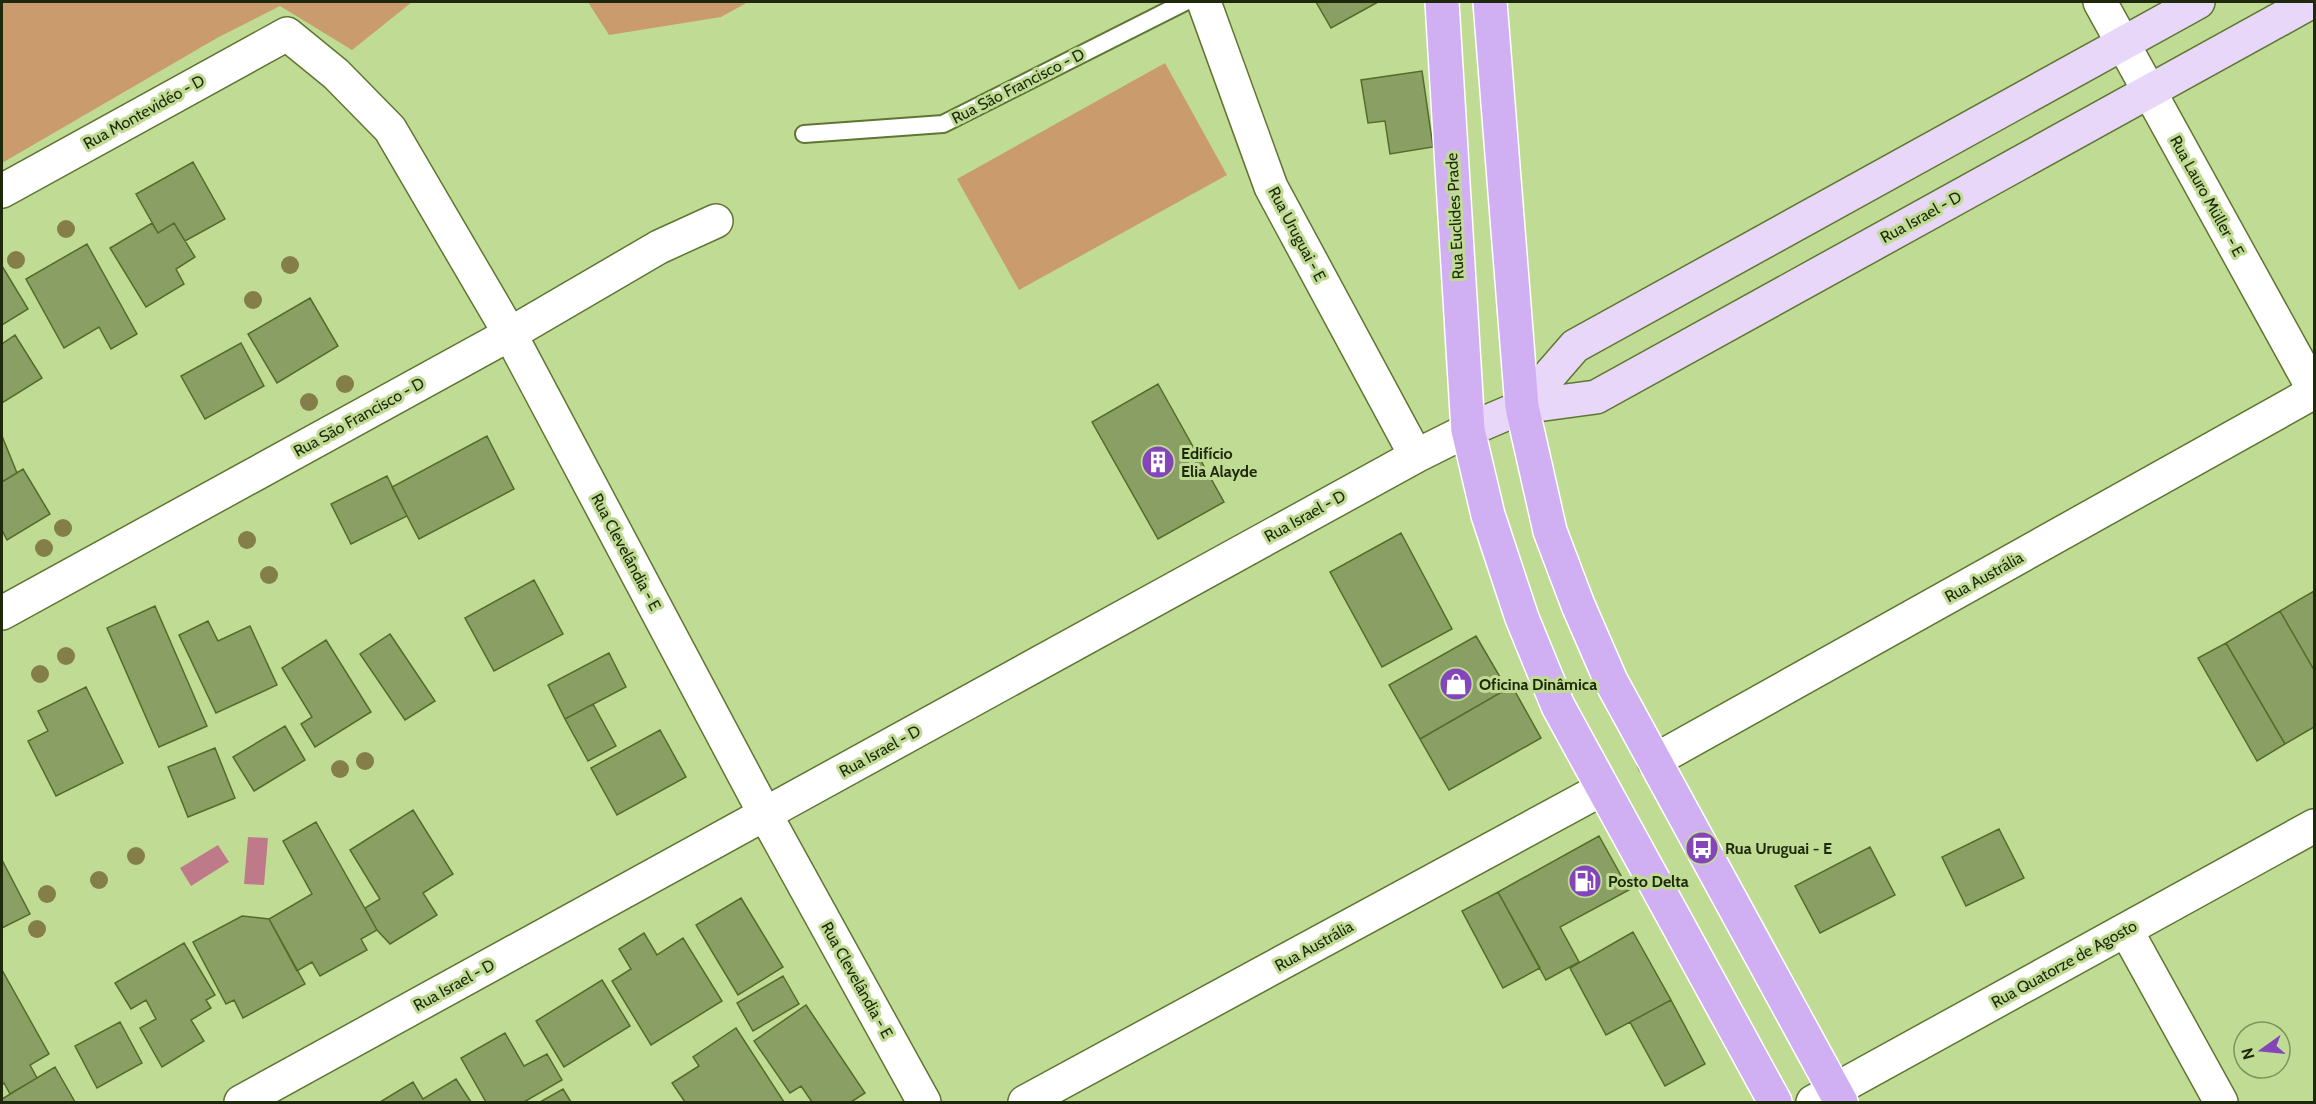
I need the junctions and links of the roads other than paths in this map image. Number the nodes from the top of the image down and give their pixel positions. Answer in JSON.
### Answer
{"nodes":[{"id":1,"x":1185,"y":2,"type":"edge"},
{"id":2,"x":1204,"y":2,"type":"edge"},
{"id":3,"x":1442,"y":2,"type":"edge"},
{"id":4,"x":1490,"y":2,"type":"edge"},
{"id":5,"x":2100,"y":2,"type":"edge"},
{"id":6,"x":2198,"y":2,"type":"edge"},
{"id":7,"x":2311,"y":2,"type":"edge"},
{"id":8,"x":287,"y":34,"type":"joint"},
{"id":9,"x":2123,"y":43,"type":"junction"},
{"id":10,"x":2149,"y":91,"type":"junction"},
{"id":11,"x":804,"y":134,"type":"dead end"},
{"id":12,"x":2,"y":191,"type":"edge"},
{"id":13,"x":716,"y":220,"type":"dead end"},
{"id":14,"x":510,"y":334,"type":"junction"},
{"id":15,"x":2314,"y":391,"type":"edge"},
{"id":16,"x":1521,"y":407,"type":"junction"},
{"id":17,"x":1468,"y":430,"type":"junction"},
{"id":18,"x":1416,"y":456,"type":"junction"},
{"id":19,"x":2,"y":613,"type":"edge"},
{"id":20,"x":1654,"y":761,"type":"junction"},
{"id":21,"x":1602,"y":789,"type":"junction"},
{"id":22,"x":765,"y":814,"type":"junction"},
{"id":23,"x":2314,"y":826,"type":"edge"},
{"id":24,"x":2126,"y":930,"type":"junction"},
{"id":25,"x":1830,"y":1099,"type":"edge"},
{"id":26,"x":241,"y":1102,"type":"edge"},
{"id":27,"x":924,"y":1102,"type":"edge"},
{"id":28,"x":1025,"y":1102,"type":"edge"},
{"id":29,"x":1775,"y":1102,"type":"edge"},
{"id":30,"x":2221,"y":1102,"type":"edge"}],
"edges":[{"from":1,"to":11,"type":"lane","name":"Rua São Francisco - D"},
{"from":2,"to":18,"type":"street","name":"Rua Uruguai - E"},
{"from":3,"to":17,"type":"main road","name":"Rua Euclides Prade"},
{"from":4,"to":16,"type":"main road"},
{"from":5,"to":9,"type":"street","name":"Rua Lauro Müller - E"},
{"from":6,"to":9,"type":"street","name":"Rua Israel - D"},
{"from":7,"to":10,"type":"street","name":"Rua Israel - D"},
{"from":8,"to":12,"type":"street","name":"Rua Montevidéo - D"},
{"from":8,"to":14,"type":"street","name":"Rua Clevelândia - E"},
{"from":9,"to":10,"type":"street","name":"Rua Lauro Müller - E"},
{"from":9,"to":16,"type":"street","name":"Rua Israel - D"},
{"from":10,"to":15,"type":"street","name":"Rua Lauro Müller - E"},
{"from":10,"to":16,"type":"street","name":"Rua Israel - D"},
{"from":13,"to":14,"type":"street","name":"Rua São Francisco - D"},
{"from":14,"to":19,"type":"street","name":"Rua São Francisco - D"},
{"from":14,"to":22,"type":"street","name":"Rua Clevelândia - E"},
{"from":15,"to":20,"type":"street","name":"Rua Austrália"},
{"from":16,"to":17,"type":"street","name":"Rua Israel - D"},
{"from":16,"to":20,"type":"main road"},
{"from":17,"to":18,"type":"street","name":"Rua Israel - D"},
{"from":17,"to":21,"type":"main road"},
{"from":18,"to":22,"type":"street","name":"Rua Israel - D"},
{"from":20,"to":25,"type":"main road"},
{"from":21,"to":28,"type":"street","name":"Rua Austrália"},
{"from":21,"to":29,"type":"main road"},
{"from":22,"to":26,"type":"street","name":"Rua Israel - D"},
{"from":22,"to":27,"type":"street","name":"Rua Clevelândia - E"},
{"from":23,"to":24,"type":"street","name":"Rua Quatorze de Agosto"},
{"from":24,"to":25,"type":"street","name":"Rua Quatorze de Agosto"},
{"from":24,"to":30,"type":"street"}]}
